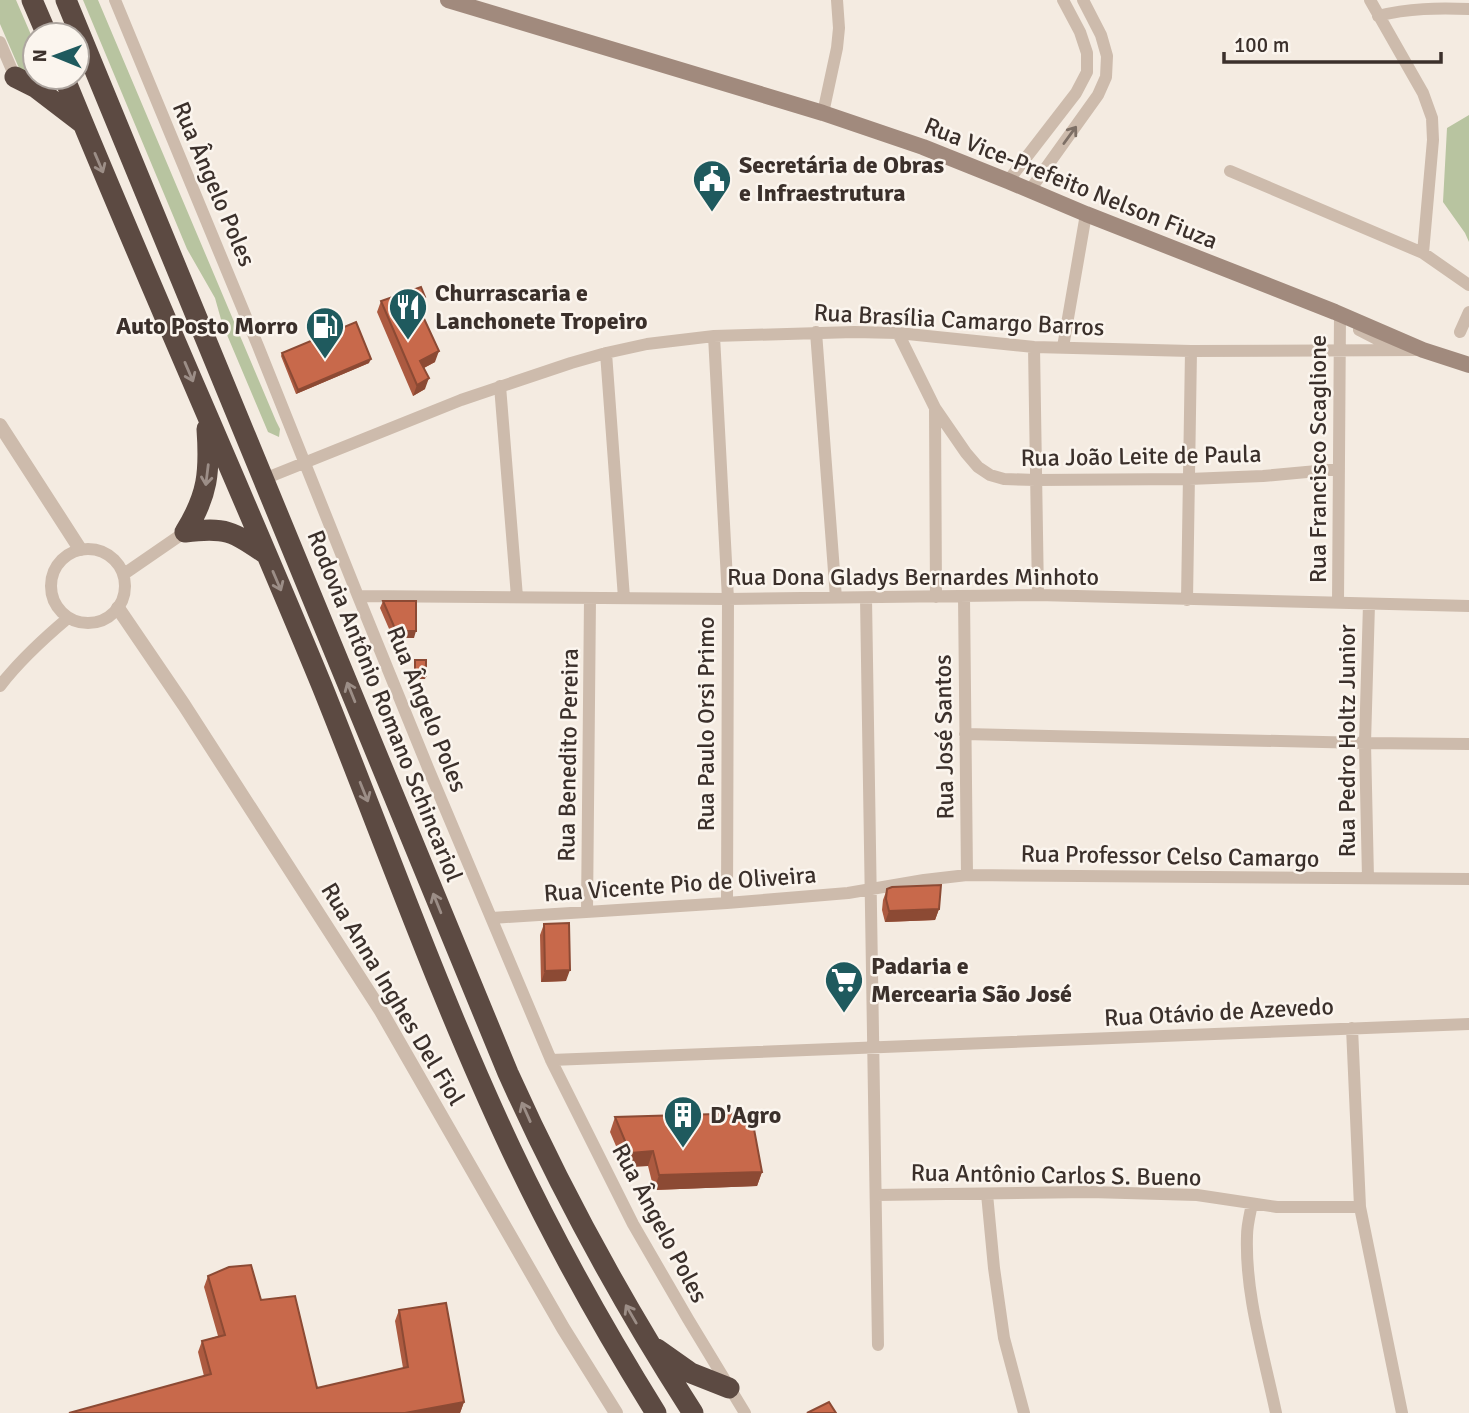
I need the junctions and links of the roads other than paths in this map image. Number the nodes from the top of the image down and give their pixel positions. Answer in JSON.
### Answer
{"nodes":[{"id":1,"x":32,"y":0,"type":"edge"},
{"id":2,"x":66,"y":0,"type":"edge"},
{"id":3,"x":115,"y":0,"type":"edge"},
{"id":4,"x":449,"y":0,"type":"edge"},
{"id":5,"x":837,"y":0,"type":"edge"},
{"id":6,"x":1063,"y":0,"type":"edge"},
{"id":7,"x":1083,"y":0,"type":"edge"},
{"id":8,"x":1370,"y":0,"type":"edge"},
{"id":9,"x":1469,"y":9,"type":"edge"},
{"id":10,"x":1378,"y":16,"type":"junction"},
{"id":11,"x":41,"y":21,"type":"edge"},
{"id":12,"x":0,"y":42,"type":"edge"},
{"id":13,"x":15,"y":77,"type":"joint"},
{"id":14,"x":70,"y":91,"type":"edge"},
{"id":15,"x":824,"y":113,"type":"junction"},
{"id":16,"x":83,"y":124,"type":"junction"},
{"id":17,"x":1230,"y":171,"type":"dead end"},
{"id":18,"x":1008,"y":181,"type":"junction"},
{"id":19,"x":1030,"y":190,"type":"junction"},
{"id":20,"x":1086,"y":214,"type":"junction"},
{"id":21,"x":1423,"y":253,"type":"junction"},
{"id":22,"x":1469,"y":285,"type":"edge"},
{"id":23,"x":1469,"y":312,"type":"edge"},
{"id":24,"x":1340,"y":317,"type":"junction"},
{"id":25,"x":816,"y":332,"type":"junction"},
{"id":26,"x":1460,"y":332,"type":"dead end"},
{"id":27,"x":898,"y":333,"type":"junction"},
{"id":28,"x":714,"y":336,"type":"junction"},
{"id":29,"x":1034,"y":347,"type":"junction"},
{"id":30,"x":1063,"y":347,"type":"junction"},
{"id":31,"x":1423,"y":350,"type":"junction"},
{"id":32,"x":1191,"y":351,"type":"junction"},
{"id":33,"x":1338,"y":351,"type":"junction"},
{"id":34,"x":1399,"y":351,"type":"junction"},
{"id":35,"x":607,"y":353,"type":"junction"},
{"id":36,"x":1469,"y":365,"type":"edge"},
{"id":37,"x":500,"y":386,"type":"junction"},
{"id":38,"x":935,"y":408,"type":"junction"},
{"id":39,"x":206,"y":413,"type":"junction"},
{"id":40,"x":0,"y":425,"type":"edge"},
{"id":41,"x":305,"y":462,"type":"junction"},
{"id":42,"x":1339,"y":469,"type":"junction"},
{"id":43,"x":264,"y":479,"type":"junction"},
{"id":44,"x":1036,"y":480,"type":"junction"},
{"id":45,"x":1189,"y":480,"type":"junction"},
{"id":46,"x":185,"y":532,"type":"junction"},
{"id":47,"x":80,"y":550,"type":"junction"},
{"id":48,"x":266,"y":554,"type":"junction"},
{"id":49,"x":124,"y":574,"type":"junction"},
{"id":50,"x":358,"y":596,"type":"junction"},
{"id":51,"x":1038,"y":596,"type":"junction"},
{"id":52,"x":517,"y":597,"type":"junction"},
{"id":53,"x":936,"y":597,"type":"junction"},
{"id":54,"x":964,"y":597,"type":"junction"},
{"id":55,"x":590,"y":598,"type":"junction"},
{"id":56,"x":624,"y":598,"type":"junction"},
{"id":57,"x":836,"y":598,"type":"junction"},
{"id":58,"x":866,"y":598,"type":"junction"},
{"id":59,"x":728,"y":599,"type":"junction"},
{"id":60,"x":1187,"y":600,"type":"junction"},
{"id":61,"x":1339,"y":603,"type":"junction"},
{"id":62,"x":1368,"y":604,"type":"junction"},
{"id":63,"x":1469,"y":606,"type":"edge"},
{"id":64,"x":118,"y":608,"type":"junction"},
{"id":65,"x":68,"y":618,"type":"junction"},
{"id":66,"x":0,"y":686,"type":"edge"},
{"id":67,"x":965,"y":734,"type":"junction"},
{"id":68,"x":1365,"y":743,"type":"junction"},
{"id":69,"x":1469,"y":744,"type":"edge"},
{"id":70,"x":967,"y":875,"type":"junction"},
{"id":71,"x":1368,"y":878,"type":"junction"},
{"id":72,"x":1469,"y":879,"type":"edge"},
{"id":73,"x":871,"y":890,"type":"junction"},
{"id":74,"x":727,"y":903,"type":"junction"},
{"id":75,"x":587,"y":912,"type":"junction"},
{"id":76,"x":492,"y":918,"type":"junction"},
{"id":77,"x":1469,"y":1024,"type":"edge"},
{"id":78,"x":1352,"y":1028,"type":"junction"},
{"id":79,"x":873,"y":1048,"type":"junction"},
{"id":80,"x":551,"y":1060,"type":"junction"},
{"id":81,"x":987,"y":1194,"type":"junction"},
{"id":82,"x":876,"y":1195,"type":"junction"},
{"id":83,"x":1252,"y":1204,"type":"junction"},
{"id":84,"x":1360,"y":1207,"type":"junction"},
{"id":85,"x":647,"y":1341,"type":"junction"},
{"id":86,"x":878,"y":1345,"type":"dead end"},
{"id":87,"x":729,"y":1388,"type":"junction"},
{"id":88,"x":616,"y":1413,"type":"edge"},
{"id":89,"x":656,"y":1413,"type":"edge"},
{"id":90,"x":693,"y":1413,"type":"edge"},
{"id":91,"x":744,"y":1413,"type":"edge"},
{"id":92,"x":1024,"y":1413,"type":"edge"},
{"id":93,"x":1276,"y":1413,"type":"edge"},
{"id":94,"x":1402,"y":1413,"type":"edge"}],
"edges":[{"from":1,"to":11,"type":"highway"},
{"from":2,"to":43,"type":"highway","name":"Rodovia Antônio Romano Schincariol"},
{"from":3,"to":41,"type":"street","name":"Rua Ângelo Poles"},
{"from":4,"to":15,"type":"main road","name":"Rua Vice-Prefeito Nelson Fiuza"},
{"from":5,"to":15,"type":"street"},
{"from":6,"to":18,"type":"street"},
{"from":19,"to":7,"type":"street","one_way":true},
{"from":8,"to":10,"type":"street"},
{"from":9,"to":10,"type":"street"},
{"from":10,"to":21,"type":"street"},
{"from":12,"to":13,"type":"street"},
{"from":13,"to":16,"type":"highway"},
{"from":14,"to":16,"type":"highway"},
{"from":15,"to":18,"type":"main road","name":"Rua Vice-Prefeito Nelson Fiuza"},
{"from":16,"to":39,"type":"highway","one_way":true},
{"from":17,"to":21,"type":"street"},
{"from":18,"to":19,"type":"main road","name":"Rua Vice-Prefeito Nelson Fiuza"},
{"from":19,"to":20,"type":"main road","name":"Rua Vice-Prefeito Nelson Fiuza"},
{"from":20,"to":24,"type":"main road","name":"Rua Vice-Prefeito Nelson Fiuza"},
{"from":20,"to":30,"type":"street"},
{"from":21,"to":22,"type":"street"},
{"from":23,"to":26,"type":"street"},
{"from":24,"to":31,"type":"main road","name":"Rua Vice-Prefeito Nelson Fiuza"},
{"from":24,"to":33,"type":"street","name":"Rua Francisco Scaglione"},
{"from":24,"to":34,"type":"street"},
{"from":25,"to":27,"type":"street","name":"Rua Brasília Camargo Barros"},
{"from":25,"to":28,"type":"street","name":"Rua Brasília Camargo Barros"},
{"from":25,"to":57,"type":"street"},
{"from":27,"to":29,"type":"street","name":"Rua Brasília Camargo Barros"},
{"from":27,"to":38,"type":"street","name":"Rua João Leite de Paula"},
{"from":28,"to":35,"type":"street","name":"Rua Brasília Camargo Barros"},
{"from":28,"to":59,"type":"street","name":"Rua Paulo Orsi Primo"},
{"from":29,"to":30,"type":"street","name":"Rua Brasília Camargo Barros"},
{"from":29,"to":44,"type":"street"},
{"from":30,"to":32,"type":"street","name":"Rua Brasília Camargo Barros"},
{"from":31,"to":34,"type":"street","name":"Rua Brasília Camargo Barros"},
{"from":31,"to":36,"type":"main road","name":"Rua Vice-Prefeito Nelson Fiuza"},
{"from":32,"to":33,"type":"street","name":"Rua Brasília Camargo Barros"},
{"from":32,"to":45,"type":"street"},
{"from":33,"to":34,"type":"street","name":"Rua Brasília Camargo Barros"},
{"from":33,"to":42,"type":"street","name":"Rua Francisco Scaglione"},
{"from":35,"to":37,"type":"street","name":"Rua Brasília Camargo Barros"},
{"from":35,"to":56,"type":"street"},
{"from":37,"to":41,"type":"street","name":"Rua Brasília Camargo Barros"},
{"from":37,"to":52,"type":"street"},
{"from":38,"to":44,"type":"street","name":"Rua João Leite de Paula"},
{"from":38,"to":53,"type":"street","name":"Rua João Leite de Paula"},
{"from":39,"to":46,"type":"highway","one_way":true},
{"from":39,"to":48,"type":"highway"},
{"from":40,"to":47,"type":"street"},
{"from":41,"to":43,"type":"street","name":"Rua Brasília Camargo Barros"},
{"from":41,"to":50,"type":"street","name":"Rua Ângelo Poles"},
{"from":42,"to":45,"type":"street","name":"Rua João Leite de Paula"},
{"from":42,"to":61,"type":"street","name":"Rua Francisco Scaglione"},
{"from":85,"to":43,"type":"highway","name":"Rodovia Antônio Romano Schincariol","one_way":true},
{"from":44,"to":45,"type":"street","name":"Rua João Leite de Paula"},
{"from":44,"to":51,"type":"street"},
{"from":45,"to":60,"type":"street"},
{"from":46,"to":48,"type":"highway"},
{"from":46,"to":49,"type":"street"},
{"from":47,"to":49,"type":"street"},
{"from":47,"to":65,"type":"street"},
{"from":48,"to":89,"type":"highway","one_way":true},
{"from":49,"to":64,"type":"street"},
{"from":50,"to":52,"type":"street","name":"Rua Dona Gladys Bernardes Minhoto"},
{"from":50,"to":76,"type":"street","name":"Rua Ângelo Poles"},
{"from":51,"to":54,"type":"street","name":"Rua Dona Gladys Bernardes Minhoto"},
{"from":51,"to":60,"type":"street","name":"Rua Dona Gladys Bernardes Minhoto"},
{"from":52,"to":55,"type":"street","name":"Rua Dona Gladys Bernardes Minhoto"},
{"from":53,"to":54,"type":"street","name":"Rua Dona Gladys Bernardes Minhoto"},
{"from":53,"to":58,"type":"street","name":"Rua Dona Gladys Bernardes Minhoto"},
{"from":54,"to":67,"type":"street","name":"Rua José Santos"},
{"from":55,"to":56,"type":"street","name":"Rua Dona Gladys Bernardes Minhoto"},
{"from":55,"to":75,"type":"street","name":"Rua Benedito Pereira"},
{"from":56,"to":59,"type":"street","name":"Rua Dona Gladys Bernardes Minhoto"},
{"from":57,"to":58,"type":"street","name":"Rua Dona Gladys Bernardes Minhoto"},
{"from":57,"to":59,"type":"street","name":"Rua Dona Gladys Bernardes Minhoto"},
{"from":58,"to":73,"type":"street"},
{"from":59,"to":74,"type":"street","name":"Rua Paulo Orsi Primo"},
{"from":60,"to":61,"type":"street","name":"Rua Dona Gladys Bernardes Minhoto"},
{"from":61,"to":62,"type":"street","name":"Rua Dona Gladys Bernardes Minhoto"},
{"from":62,"to":63,"type":"street","name":"Rua Dona Gladys Bernardes Minhoto"},
{"from":62,"to":68,"type":"street","name":"Rua Pedro Holtz Junior"},
{"from":64,"to":65,"type":"street"},
{"from":64,"to":88,"type":"street","name":"Rua Anna Inghes Del Fiol"},
{"from":65,"to":66,"type":"street"},
{"from":67,"to":68,"type":"street"},
{"from":67,"to":70,"type":"street","name":"Rua José Santos"},
{"from":68,"to":69,"type":"street"},
{"from":68,"to":71,"type":"street","name":"Rua Pedro Holtz Junior"},
{"from":70,"to":71,"type":"street","name":"Rua Professor Celso Camargo"},
{"from":70,"to":73,"type":"street","name":"Rua Professor Celso Camargo"},
{"from":71,"to":72,"type":"street","name":"Rua Professor Celso Camargo"},
{"from":73,"to":74,"type":"street","name":"Rua Vicente Pio de Oliveira"},
{"from":73,"to":79,"type":"street"},
{"from":74,"to":75,"type":"street","name":"Rua Vicente Pio de Oliveira"},
{"from":75,"to":76,"type":"street","name":"Rua Vicente Pio de Oliveira"},
{"from":76,"to":80,"type":"street","name":"Rua Ângelo Poles"},
{"from":77,"to":78,"type":"street","name":"Rua Otávio de Azevedo"},
{"from":78,"to":79,"type":"street","name":"Rua Otávio de Azevedo"},
{"from":78,"to":84,"type":"street"},
{"from":79,"to":80,"type":"street","name":"Rua Otávio de Azevedo"},
{"from":79,"to":82,"type":"street"},
{"from":80,"to":87,"type":"street","name":"Rua Ângelo Poles"},
{"from":81,"to":82,"type":"street","name":"Rua Antônio Carlos S. Bueno"},
{"from":81,"to":83,"type":"street","name":"Rua Antônio Carlos S. Bueno"},
{"from":81,"to":92,"type":"street"},
{"from":82,"to":86,"type":"street"},
{"from":83,"to":84,"type":"street","name":"Rua Antônio Carlos S. Bueno"},
{"from":83,"to":93,"type":"street"},
{"from":84,"to":94,"type":"street"},
{"from":85,"to":87,"type":"highway"},
{"from":85,"to":90,"type":"highway","name":"Rodovia Antônio Romano Schincariol"},
{"from":87,"to":91,"type":"street","name":"Rua Ângelo Poles"}]}
